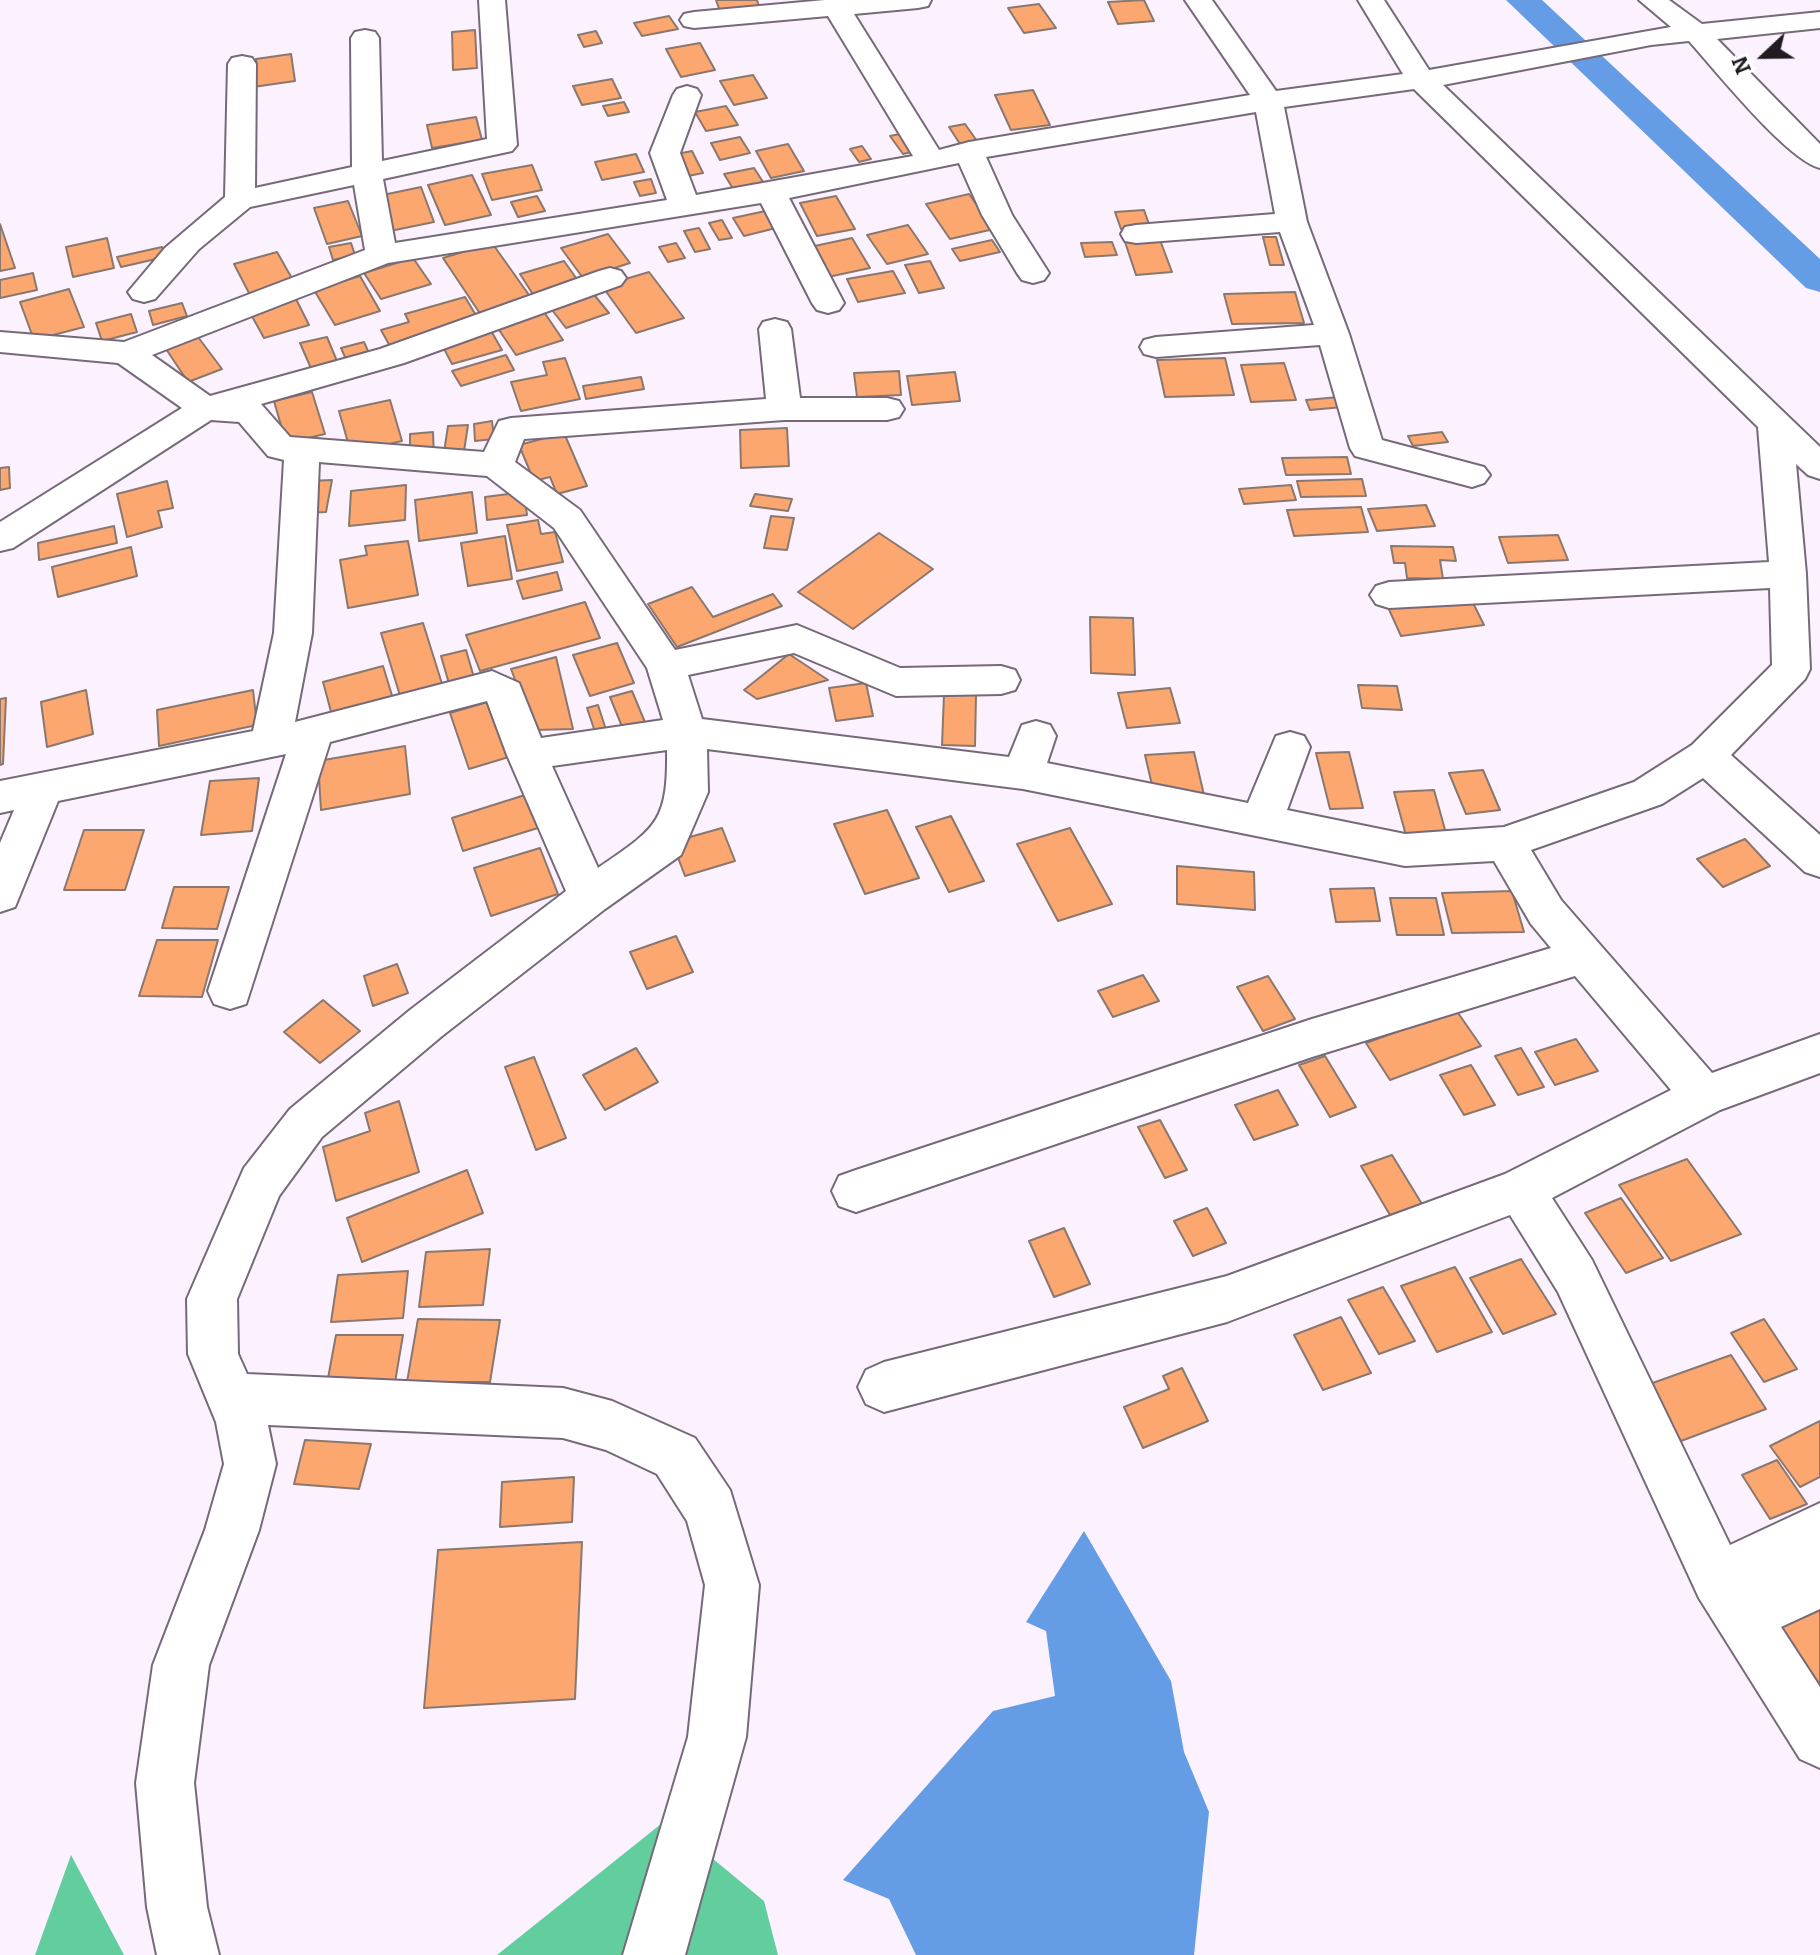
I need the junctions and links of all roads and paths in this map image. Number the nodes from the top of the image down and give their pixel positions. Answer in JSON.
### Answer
{"nodes":[{"id":1,"x":492,"y":0,"type":"edge"},
{"id":2,"x":918,"y":0,"type":"edge"},
{"id":3,"x":1198,"y":0,"type":"edge"},
{"id":4,"x":1371,"y":0,"type":"edge"},
{"id":5,"x":1652,"y":0,"type":"edge"},
{"id":6,"x":835,"y":5,"type":"junction"},
{"id":7,"x":694,"y":20,"type":"dead end"},
{"id":8,"x":1820,"y":20,"type":"edge"},
{"id":9,"x":1694,"y":31,"type":"junction"},
{"id":10,"x":365,"y":38,"type":"dead end"},
{"id":11,"x":242,"y":64,"type":"dead end"},
{"id":12,"x":1421,"y":80,"type":"junction"},
{"id":13,"x":687,"y":95,"type":"dead end"},
{"id":14,"x":1268,"y":101,"type":"junction"},
{"id":15,"x":969,"y":151,"type":"junction"},
{"id":16,"x":1820,"y":159,"type":"edge"},
{"id":17,"x":931,"y":162,"type":"junction"},
{"id":18,"x":367,"y":172,"type":"junction"},
{"id":19,"x":771,"y":192,"type":"junction"},
{"id":20,"x":240,"y":200,"type":"junction"},
{"id":21,"x":684,"y":205,"type":"junction"},
{"id":22,"x":1292,"y":222,"type":"junction"},
{"id":23,"x":1136,"y":234,"type":"dead end"},
{"id":24,"x":381,"y":255,"type":"junction"},
{"id":25,"x":1033,"y":273,"type":"dead end"},
{"id":26,"x":610,"y":278,"type":"dead end"},
{"id":27,"x":144,"y":292,"type":"dead end"},
{"id":28,"x":828,"y":303,"type":"dead end"},
{"id":29,"x":775,"y":329,"type":"dead end"},
{"id":30,"x":1333,"y":334,"type":"junction"},
{"id":31,"x":0,"y":342,"type":"edge"},
{"id":32,"x":1156,"y":347,"type":"dead end"},
{"id":33,"x":127,"y":353,"type":"junction"},
{"id":34,"x":205,"y":409,"type":"junction"},
{"id":35,"x":784,"y":409,"type":"junction"},
{"id":36,"x":887,"y":409,"type":"dead end"},
{"id":37,"x":1775,"y":420,"type":"junction"},
{"id":38,"x":302,"y":449,"type":"junction"},
{"id":39,"x":496,"y":465,"type":"junction"},
{"id":40,"x":1820,"y":467,"type":"edge"},
{"id":41,"x":1472,"y":475,"type":"dead end"},
{"id":42,"x":0,"y":539,"type":"edge"},
{"id":43,"x":1788,"y":574,"type":"junction"},
{"id":44,"x":1389,"y":595,"type":"dead end"},
{"id":45,"x":666,"y":666,"type":"junction"},
{"id":46,"x":1001,"y":680,"type":"dead end"},
{"id":47,"x":314,"y":730,"type":"junction"},
{"id":48,"x":686,"y":732,"type":"junction"},
{"id":49,"x":1036,"y":736,"type":"dead end"},
{"id":50,"x":271,"y":743,"type":"junction"},
{"id":51,"x":1290,"y":747,"type":"dead end"},
{"id":52,"x":527,"y":755,"type":"junction"},
{"id":53,"x":1706,"y":756,"type":"junction"},
{"id":54,"x":1023,"y":774,"type":"junction"},
{"id":55,"x":44,"y":786,"type":"junction"},
{"id":56,"x":0,"y":797,"type":"edge"},
{"id":57,"x":1262,"y":821,"type":"junction"},
{"id":58,"x":1505,"y":843,"type":"junction"},
{"id":59,"x":1820,"y":860,"type":"edge"},
{"id":60,"x":0,"y":895,"type":"edge"},
{"id":61,"x":590,"y":897,"type":"junction"},
{"id":62,"x":1583,"y":956,"type":"junction"},
{"id":63,"x":230,"y":991,"type":"dead end"},
{"id":64,"x":1820,"y":1053,"type":"edge"},
{"id":65,"x":1704,"y":1096,"type":"junction"},
{"id":66,"x":1521,"y":1190,"type":"junction"},
{"id":67,"x":856,"y":1191,"type":"dead end"},
{"id":68,"x":884,"y":1387,"type":"dead end"},
{"id":69,"x":232,"y":1398,"type":"junction"},
{"id":70,"x":1820,"y":1530,"type":"edge"},
{"id":71,"x":1820,"y":1581,"type":"edge"},
{"id":72,"x":1729,"y":1598,"type":"junction"},
{"id":73,"x":1820,"y":1739,"type":"edge"},
{"id":74,"x":188,"y":1955,"type":"edge"},
{"id":75,"x":654,"y":1955,"type":"edge"}],
"edges":[{"from":1,"to":18,"type":"street"},
{"from":2,"to":6,"type":"street"},
{"from":3,"to":14,"type":"street"},
{"from":4,"to":12,"type":"street"},
{"from":5,"to":9,"type":"street"},
{"from":6,"to":7,"type":"street"},
{"from":6,"to":17,"type":"street"},
{"from":8,"to":9,"type":"street"},
{"from":9,"to":12,"type":"street"},
{"from":9,"to":16,"type":"street"},
{"from":10,"to":18,"type":"street"},
{"from":11,"to":20,"type":"street"},
{"from":12,"to":14,"type":"street"},
{"from":12,"to":37,"type":"street"},
{"from":13,"to":21,"type":"street"},
{"from":14,"to":15,"type":"street"},
{"from":14,"to":22,"type":"street"},
{"from":15,"to":17,"type":"street"},
{"from":15,"to":25,"type":"street"},
{"from":17,"to":19,"type":"street"},
{"from":18,"to":20,"type":"street"},
{"from":18,"to":24,"type":"street"},
{"from":19,"to":21,"type":"street"},
{"from":19,"to":28,"type":"street"},
{"from":20,"to":27,"type":"street"},
{"from":21,"to":24,"type":"street"},
{"from":22,"to":23,"type":"street"},
{"from":22,"to":30,"type":"street"},
{"from":24,"to":33,"type":"street"},
{"from":26,"to":34,"type":"street"},
{"from":29,"to":35,"type":"street"},
{"from":30,"to":32,"type":"street"},
{"from":30,"to":41,"type":"street"},
{"from":31,"to":33,"type":"street"},
{"from":33,"to":34,"type":"street"},
{"from":34,"to":38,"type":"street"},
{"from":34,"to":42,"type":"street"},
{"from":35,"to":36,"type":"street"},
{"from":35,"to":39,"type":"street"},
{"from":37,"to":40,"type":"street"},
{"from":37,"to":43,"type":"street"},
{"from":38,"to":39,"type":"street"},
{"from":38,"to":50,"type":"street"},
{"from":39,"to":45,"type":"street"},
{"from":43,"to":44,"type":"street"},
{"from":43,"to":53,"type":"street"},
{"from":45,"to":46,"type":"street"},
{"from":45,"to":48,"type":"street"},
{"from":47,"to":50,"type":"street"},
{"from":47,"to":52,"type":"street"},
{"from":47,"to":63,"type":"street"},
{"from":48,"to":52,"type":"street"},
{"from":48,"to":54,"type":"street"},
{"from":48,"to":61,"type":"street"},
{"from":49,"to":54,"type":"street"},
{"from":50,"to":55,"type":"street"},
{"from":51,"to":57,"type":"street"},
{"from":52,"to":61,"type":"street"},
{"from":53,"to":58,"type":"street"},
{"from":53,"to":59,"type":"street"},
{"from":54,"to":57,"type":"street"},
{"from":55,"to":56,"type":"street"},
{"from":55,"to":60,"type":"street"},
{"from":57,"to":58,"type":"street"},
{"from":58,"to":62,"type":"street"},
{"from":61,"to":69,"type":"street"},
{"from":62,"to":65,"type":"street"},
{"from":62,"to":67,"type":"street"},
{"from":64,"to":65,"type":"street"},
{"from":65,"to":66,"type":"street"},
{"from":66,"to":68,"type":"street"},
{"from":66,"to":72,"type":"street"},
{"from":69,"to":74,"type":"street"},
{"from":69,"to":75,"type":"street"},
{"from":70,"to":72,"type":"street"},
{"from":71,"to":72,"type":"street"},
{"from":72,"to":73,"type":"street"}]}
